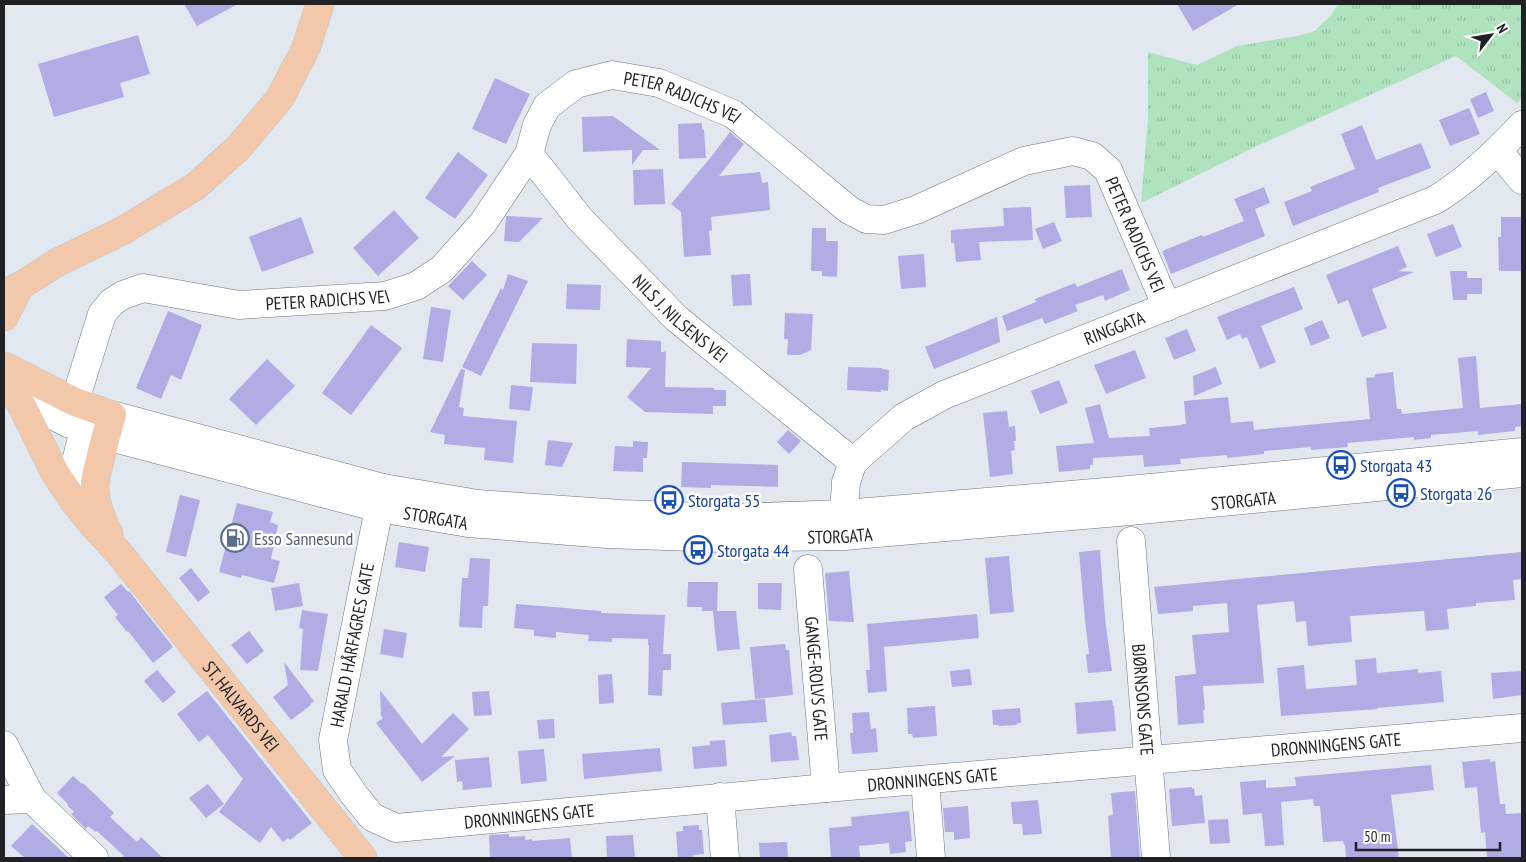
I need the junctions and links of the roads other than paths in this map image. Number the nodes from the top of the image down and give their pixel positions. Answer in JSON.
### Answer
{"nodes":[{"id":1,"x":320,"y":4,"type":"edge"},
{"id":2,"x":1522,"y":124,"type":"edge"},
{"id":3,"x":1498,"y":150,"type":"junction"},
{"id":4,"x":529,"y":154,"type":"junction"},
{"id":5,"x":1522,"y":180,"type":"edge"},
{"id":6,"x":12,"y":290,"type":"edge"},
{"id":7,"x":1166,"y":307,"type":"junction"},
{"id":8,"x":4,"y":317,"type":"edge"},
{"id":9,"x":4,"y":366,"type":"edge"},
{"id":10,"x":11,"y":394,"type":"edge"},
{"id":11,"x":89,"y":419,"type":"junction"},
{"id":12,"x":1522,"y":452,"type":"edge"},
{"id":13,"x":853,"y":462,"type":"junction"},
{"id":14,"x":1522,"y":473,"type":"edge"},
{"id":15,"x":381,"y":498,"type":"junction"},
{"id":16,"x":74,"y":501,"type":"junction"},
{"id":17,"x":844,"y":525,"type":"junction"},
{"id":18,"x":1131,"y":541,"type":"dead end"},
{"id":19,"x":119,"y":553,"type":"junction"},
{"id":20,"x":808,"y":569,"type":"dead end"},
{"id":21,"x":1522,"y":728,"type":"edge"},
{"id":22,"x":4,"y":745,"type":"edge"},
{"id":23,"x":1148,"y":761,"type":"junction"},
{"id":24,"x":925,"y":780,"type":"junction"},
{"id":25,"x":826,"y":788,"type":"junction"},
{"id":26,"x":355,"y":796,"type":"joint"},
{"id":27,"x":720,"y":797,"type":"junction"},
{"id":28,"x":32,"y":799,"type":"junction"},
{"id":29,"x":4,"y":800,"type":"edge"},
{"id":30,"x":94,"y":858,"type":"edge"},
{"id":31,"x":363,"y":858,"type":"edge"},
{"id":32,"x":725,"y":858,"type":"edge"},
{"id":33,"x":931,"y":858,"type":"edge"},
{"id":34,"x":1156,"y":858,"type":"edge"}],
"edges":[{"from":1,"to":6,"type":"main road"},
{"from":2,"to":3,"type":"street","name":"RINGGATA"},
{"from":3,"to":5,"type":"street"},
{"from":3,"to":7,"type":"street","name":"RINGGATA"},
{"from":4,"to":7,"type":"street","name":"PETER RADICHS VEI"},
{"from":4,"to":11,"type":"street","name":"PETER RADICHS VEI"},
{"from":4,"to":13,"type":"street","name":"NILS J. NILSENS VEI"},
{"from":6,"to":8,"type":"main road"},
{"from":7,"to":13,"type":"street","name":"RINGGATA"},
{"from":9,"to":11,"type":"main road"},
{"from":10,"to":11,"type":"street","name":"ST. HALVARDS VEI"},
{"from":10,"to":16,"type":"main road","name":"ST. HALVARDS VEI"},
{"from":11,"to":15,"type":"street","name":"STORGATA"},
{"from":11,"to":16,"type":"street","name":"PETER RADICHS VEI"},
{"from":11,"to":19,"type":"main road","name":"ST. HALVARDS VEI"},
{"from":12,"to":17,"type":"street","name":"STORGATA"},
{"from":13,"to":17,"type":"street"},
{"from":14,"to":17,"type":"street","name":"STORGATA"},
{"from":15,"to":17,"type":"street","name":"STORGATA"},
{"from":15,"to":26,"type":"street","name":"HARALD HÅRFAGRES GATE"},
{"from":16,"to":19,"type":"main road","name":"ST. HALVARDS VEI"},
{"from":18,"to":23,"type":"street","name":"BJØRNSONS GATE"},
{"from":19,"to":31,"type":"main road","name":"ST. HALVARDS VEI"},
{"from":20,"to":25,"type":"street","name":"GANGE-ROLVS GATE"},
{"from":21,"to":23,"type":"street","name":"DRONNINGENS GATE"},
{"from":22,"to":28,"type":"street"},
{"from":23,"to":24,"type":"street","name":"DRONNINGENS GATE"},
{"from":23,"to":34,"type":"street","name":"BJØRNSONS GATE"},
{"from":24,"to":25,"type":"street","name":"DRONNINGENS GATE"},
{"from":24,"to":33,"type":"street"},
{"from":25,"to":27,"type":"street","name":"DRONNINGENS GATE"},
{"from":26,"to":27,"type":"street","name":"DRONNINGENS GATE"},
{"from":27,"to":32,"type":"street"},
{"from":28,"to":29,"type":"street"},
{"from":28,"to":30,"type":"street"}]}
